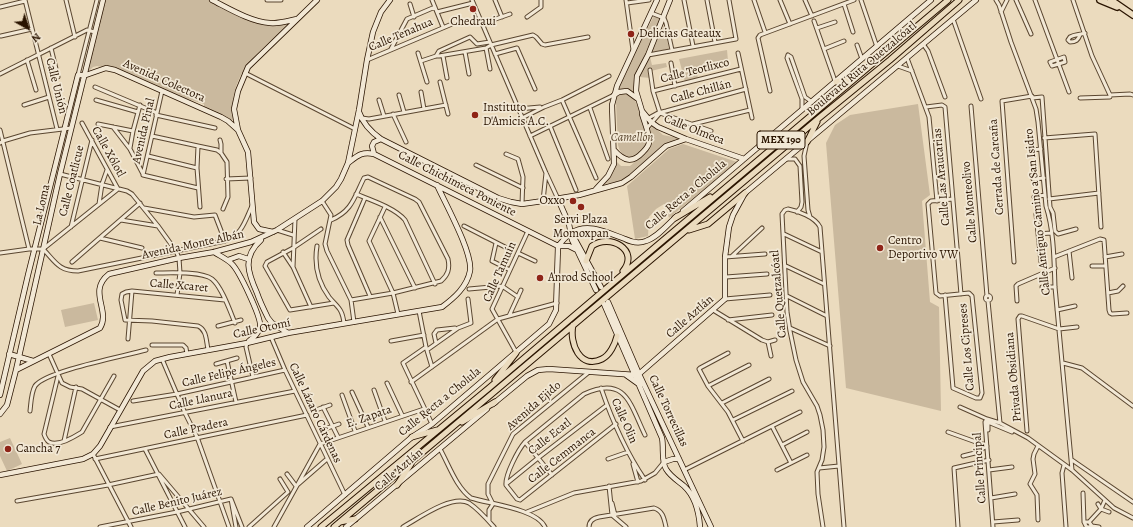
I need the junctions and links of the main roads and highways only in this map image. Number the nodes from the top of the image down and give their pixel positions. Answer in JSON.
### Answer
{"nodes":[{"id":1,"x":948,"y":0,"type":"edge"},
{"id":2,"x":959,"y":0,"type":"edge"},
{"id":3,"x":1100,"y":0,"type":"edge"},
{"id":4,"x":1111,"y":0,"type":"edge"},
{"id":5,"x":1123,"y":9,"type":"junction"},
{"id":6,"x":1133,"y":15,"type":"edge"},
{"id":7,"x":856,"y":77,"type":"junction"},
{"id":8,"x":836,"y":82,"type":"road end"},
{"id":9,"x":819,"y":118,"type":"junction"},
{"id":10,"x":807,"y":142,"type":"road end"},
{"id":11,"x":725,"y":188,"type":"junction"},
{"id":12,"x":745,"y":193,"type":"road end"},
{"id":13,"x":676,"y":218,"type":"road end"},
{"id":14,"x":686,"y":231,"type":"junction"},
{"id":15,"x":586,"y":261,"type":"road end"},
{"id":16,"x":615,"y":281,"type":"junction"},
{"id":17,"x":573,"y":325,"type":"junction"},
{"id":18,"x":618,"y":336,"type":"road end"},
{"id":19,"x":516,"y":352,"type":"road end"},
{"id":20,"x":489,"y":388,"type":"junction"},
{"id":21,"x":495,"y":402,"type":"road end"},
{"id":22,"x":440,"y":429,"type":"junction"},
{"id":23,"x":447,"y":431,"type":"junction"},
{"id":24,"x":412,"y":437,"type":"road end"},
{"id":25,"x":417,"y":457,"type":"junction"},
{"id":26,"x":397,"y":485,"type":"road end"},
{"id":27,"x":355,"y":519,"type":"road end"},
{"id":28,"x":339,"y":522,"type":"junction"},
{"id":29,"x":321,"y":527,"type":"edge"},
{"id":30,"x":334,"y":527,"type":"edge"}],
"edges":[{"from":1,"to":7,"type":"main road","name":"Calle Recta a Cholula","number":"MEX 190"},
{"from":2,"to":9,"type":"main road","name":"Boulevard Ruta Quetzalcóatl","number":"MEX 190"},
{"from":3,"to":5,"type":"highway"},
{"from":4,"to":5,"type":"highway"},
{"from":5,"to":6,"type":"highway"},
{"from":7,"to":8,"type":"main road"},
{"from":7,"to":11,"type":"main road","name":"Calle Recta a Cholula","number":"MEX 190"},
{"from":9,"to":10,"type":"main road"},
{"from":9,"to":14,"type":"main road","name":"Boulevard Ruta Quetzalcóatl","number":"MEX 190"},
{"from":11,"to":13,"type":"main road"},
{"from":11,"to":16,"type":"main road","name":"Calle Recta a Cholula","number":"MEX 190"},
{"from":12,"to":14,"type":"main road"},
{"from":14,"to":17,"type":"main road","name":"Boulevard Ruta Quetzalcóatl","number":"MEX 190"},
{"from":15,"to":16,"type":"main road"},
{"from":16,"to":20,"type":"main road","name":"Calle Recta a Cholula"},
{"from":17,"to":18,"type":"main road"},
{"from":17,"to":23,"type":"main road"},
{"from":19,"to":20,"type":"main road"},
{"from":20,"to":22,"type":"main road","name":"Calle Recta a Cholula"},
{"from":21,"to":23,"type":"main road"},
{"from":22,"to":24,"type":"main road"},
{"from":22,"to":29,"type":"main road","name":"Calle Recta a Cholula"},
{"from":23,"to":25,"type":"main road"},
{"from":25,"to":26,"type":"main road"},
{"from":25,"to":28,"type":"main road"},
{"from":27,"to":28,"type":"main road"},
{"from":28,"to":30,"type":"main road"}]}
